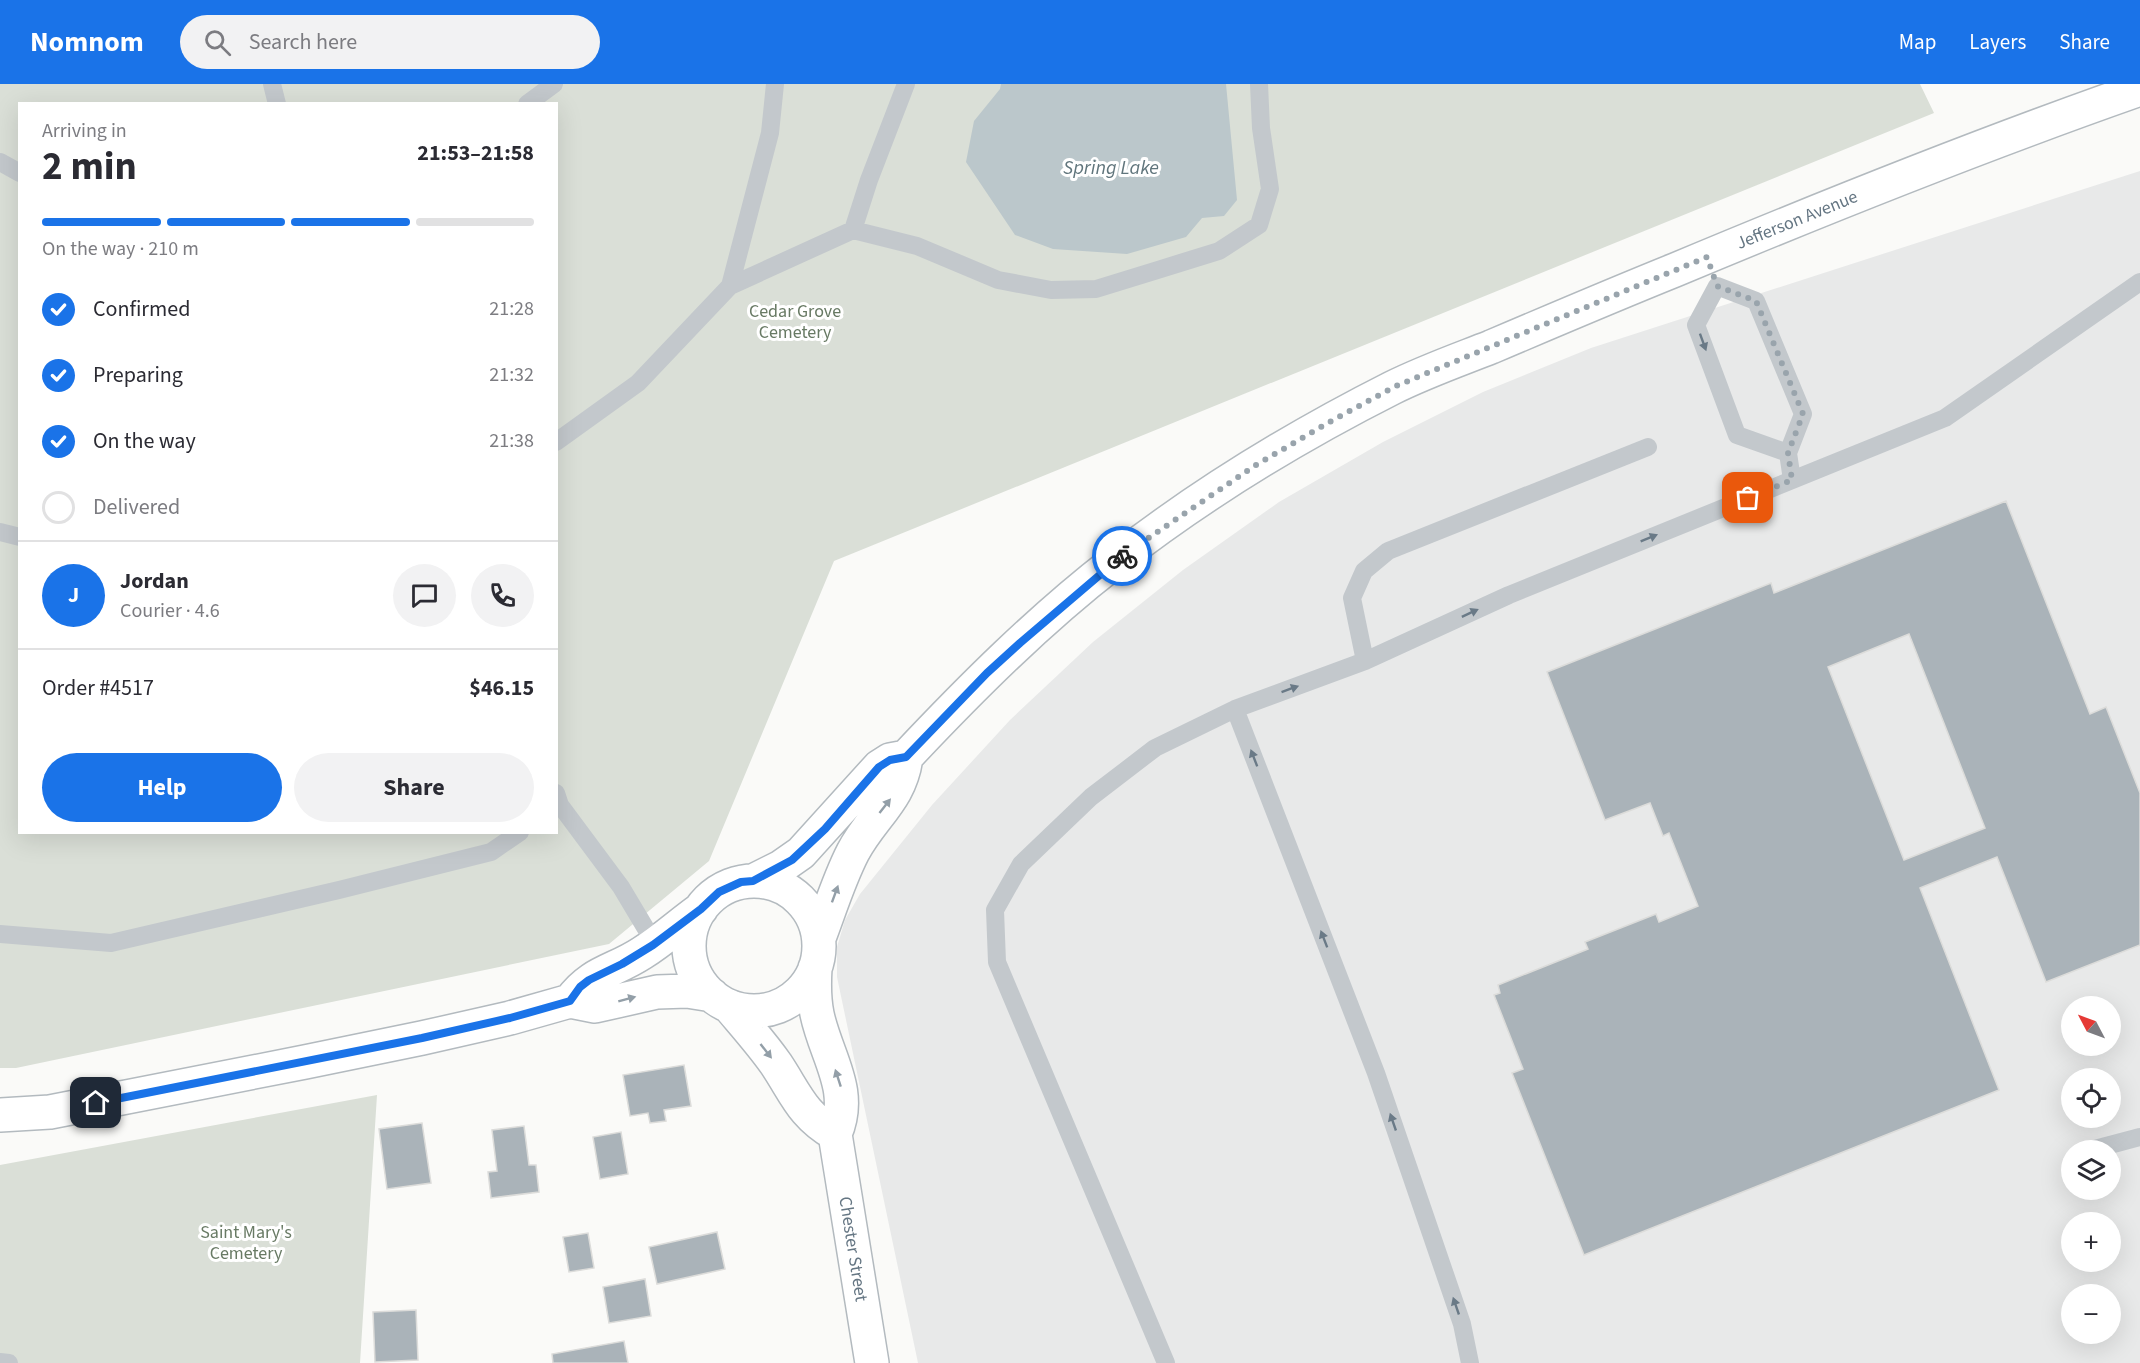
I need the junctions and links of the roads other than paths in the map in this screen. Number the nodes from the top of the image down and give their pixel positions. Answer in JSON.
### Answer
{"nodes":[{"id":1,"x":272,"y":84,"type":"edge"},
{"id":2,"x":554,"y":84,"type":"edge"},
{"id":3,"x":775,"y":84,"type":"edge"},
{"id":4,"x":906,"y":84,"type":"edge"},
{"id":5,"x":1259,"y":84,"type":"edge"},
{"id":6,"x":2140,"y":89,"type":"edge"},
{"id":7,"x":276,"y":102,"type":"edge"},
{"id":8,"x":530,"y":102,"type":"edge"},
{"id":9,"x":0,"y":162,"type":"edge"},
{"id":10,"x":18,"y":172,"type":"edge"},
{"id":11,"x":853,"y":230,"type":"junction"},
{"id":12,"x":1712,"y":271,"type":"junction"},
{"id":13,"x":2140,"y":282,"type":"edge"},
{"id":14,"x":730,"y":286,"type":"junction"},
{"id":15,"x":558,"y":441,"type":"edge"},
{"id":16,"x":1648,"y":447,"type":"dead end"},
{"id":17,"x":1788,"y":453,"type":"junction"},
{"id":18,"x":1792,"y":480,"type":"junction"},
{"id":19,"x":0,"y":532,"type":"edge"},
{"id":20,"x":18,"y":536,"type":"edge"},
{"id":21,"x":1365,"y":661,"type":"junction"},
{"id":22,"x":1235,"y":709,"type":"junction"},
{"id":23,"x":906,"y":757,"type":"junction"},
{"id":24,"x":558,"y":802,"type":"edge"},
{"id":25,"x":517,"y":834,"type":"edge"},
{"id":26,"x":753,"y":881,"type":"junction"},
{"id":27,"x":701,"y":909,"type":"junction"},
{"id":28,"x":0,"y":934,"type":"edge"},
{"id":29,"x":656,"y":944,"type":"junction"},
{"id":30,"x":817,"y":953,"type":"junction"},
{"id":31,"x":720,"y":1000,"type":"junction"},
{"id":32,"x":570,"y":1001,"type":"junction"},
{"id":33,"x":0,"y":1115,"type":"edge"},
{"id":34,"x":835,"y":1134,"type":"junction"},
{"id":35,"x":2140,"y":1137,"type":"edge"},
{"id":36,"x":2121,"y":1142,"type":"edge"},
{"id":37,"x":0,"y":1362,"type":"edge"},
{"id":38,"x":9,"y":1363,"type":"edge"},
{"id":39,"x":872,"y":1363,"type":"edge"},
{"id":40,"x":1166,"y":1363,"type":"edge"},
{"id":41,"x":1470,"y":1363,"type":"edge"}],
"edges":[{"from":1,"to":7,"type":"lane"},
{"from":2,"to":8,"type":"lane"},
{"from":3,"to":14,"type":"lane"},
{"from":4,"to":11,"type":"lane"},
{"from":5,"to":11,"type":"lane"},
{"from":6,"to":12,"type":"main road","name":"Jefferson Avenue"},
{"from":9,"to":10,"type":"lane"},
{"from":11,"to":14,"type":"lane"},
{"from":12,"to":17,"type":"lane"},
{"from":12,"to":17,"type":"lane","one_way":true},
{"from":12,"to":23,"type":"main road","name":"Jefferson Avenue"},
{"from":13,"to":18,"type":"lane"},
{"from":14,"to":15,"type":"lane"},
{"from":16,"to":21,"type":"lane"},
{"from":17,"to":18,"type":"lane"},
{"from":21,"to":18,"type":"lane","one_way":true},
{"from":19,"to":20,"type":"lane"},
{"from":22,"to":21,"type":"lane","one_way":true},
{"from":22,"to":40,"type":"lane"},
{"from":41,"to":22,"type":"lane","one_way":true},
{"from":23,"to":26,"type":"main road","name":"Jefferson Avenue"},
{"from":30,"to":23,"type":"main road","one_way":true},
{"from":24,"to":29,"type":"lane"},
{"from":25,"to":28,"type":"lane"},
{"from":26,"to":27,"type":"main road"},
{"from":26,"to":30,"type":"main road"},
{"from":27,"to":29,"type":"main road"},
{"from":27,"to":31,"type":"main road"},
{"from":29,"to":32,"type":"main road"},
{"from":30,"to":31,"type":"main road"},
{"from":34,"to":30,"type":"main road","name":"Chester Street","one_way":true},
{"from":32,"to":31,"type":"main road","one_way":true},
{"from":31,"to":34,"type":"main road","one_way":true},
{"from":32,"to":33,"type":"main road"},
{"from":34,"to":39,"type":"main road","name":"Chester Street"},
{"from":35,"to":36,"type":"lane"},
{"from":37,"to":38,"type":"lane"}]}
